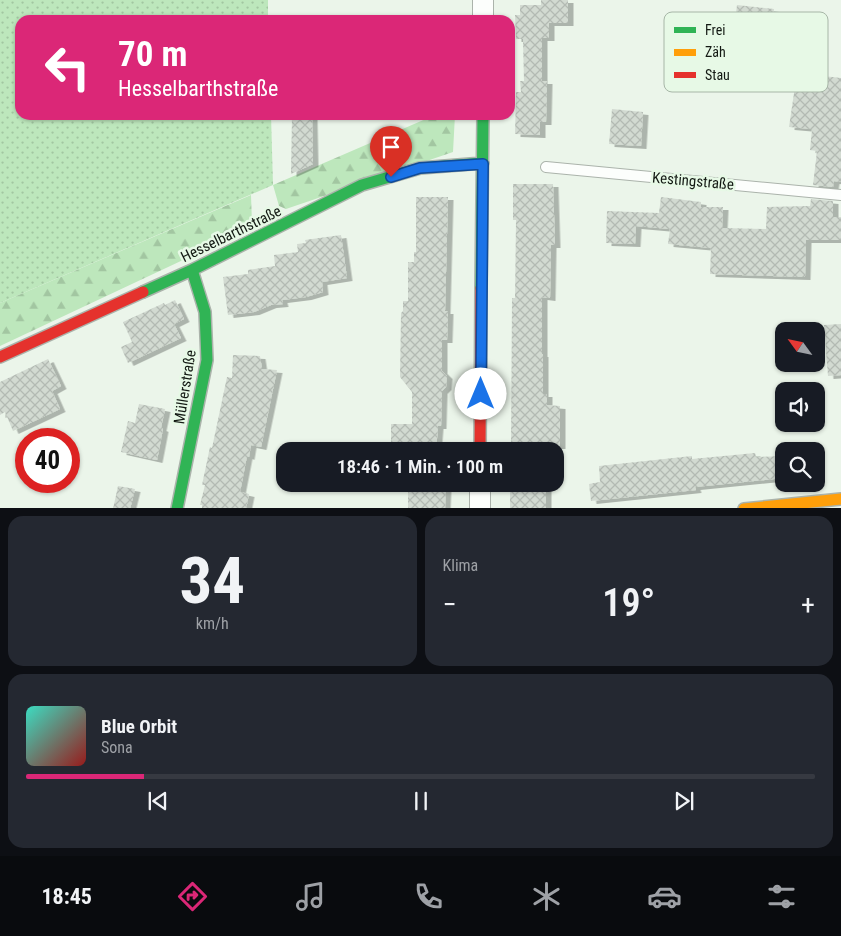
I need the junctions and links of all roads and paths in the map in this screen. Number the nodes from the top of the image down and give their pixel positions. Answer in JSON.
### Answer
{"nodes":[{"id":1,"x":483,"y":0,"type":"edge"},
{"id":2,"x":483,"y":15,"type":"edge"},
{"id":3,"x":483,"y":120,"type":"edge"},
{"id":4,"x":483,"y":164,"type":"junction"},
{"id":5,"x":546,"y":167,"type":"dead end"},
{"id":6,"x":841,"y":195,"type":"edge"},
{"id":7,"x":192,"y":270,"type":"junction"},
{"id":8,"x":0,"y":357,"type":"edge"},
{"id":9,"x":480,"y":442,"type":"edge"},
{"id":10,"x":480,"y":492,"type":"edge"},
{"id":11,"x":841,"y":499,"type":"edge"},
{"id":12,"x":177,"y":508,"type":"edge"},
{"id":13,"x":480,"y":508,"type":"edge"},
{"id":14,"x":744,"y":508,"type":"edge"}],
"edges":[{"from":1,"to":2,"type":"street"},
{"from":3,"to":4,"type":"street"},
{"from":4,"to":7,"type":"street","name":"Hesselbarthstraße"},
{"from":4,"to":9,"type":"street"},
{"from":5,"to":6,"type":"lane","name":"Kestingstraße"},
{"from":7,"to":8,"type":"street","name":"Hesselbarthstraße"},
{"from":7,"to":12,"type":"street","name":"Müllerstraße"},
{"from":10,"to":13,"type":"street"},
{"from":11,"to":14,"type":"street"}]}
